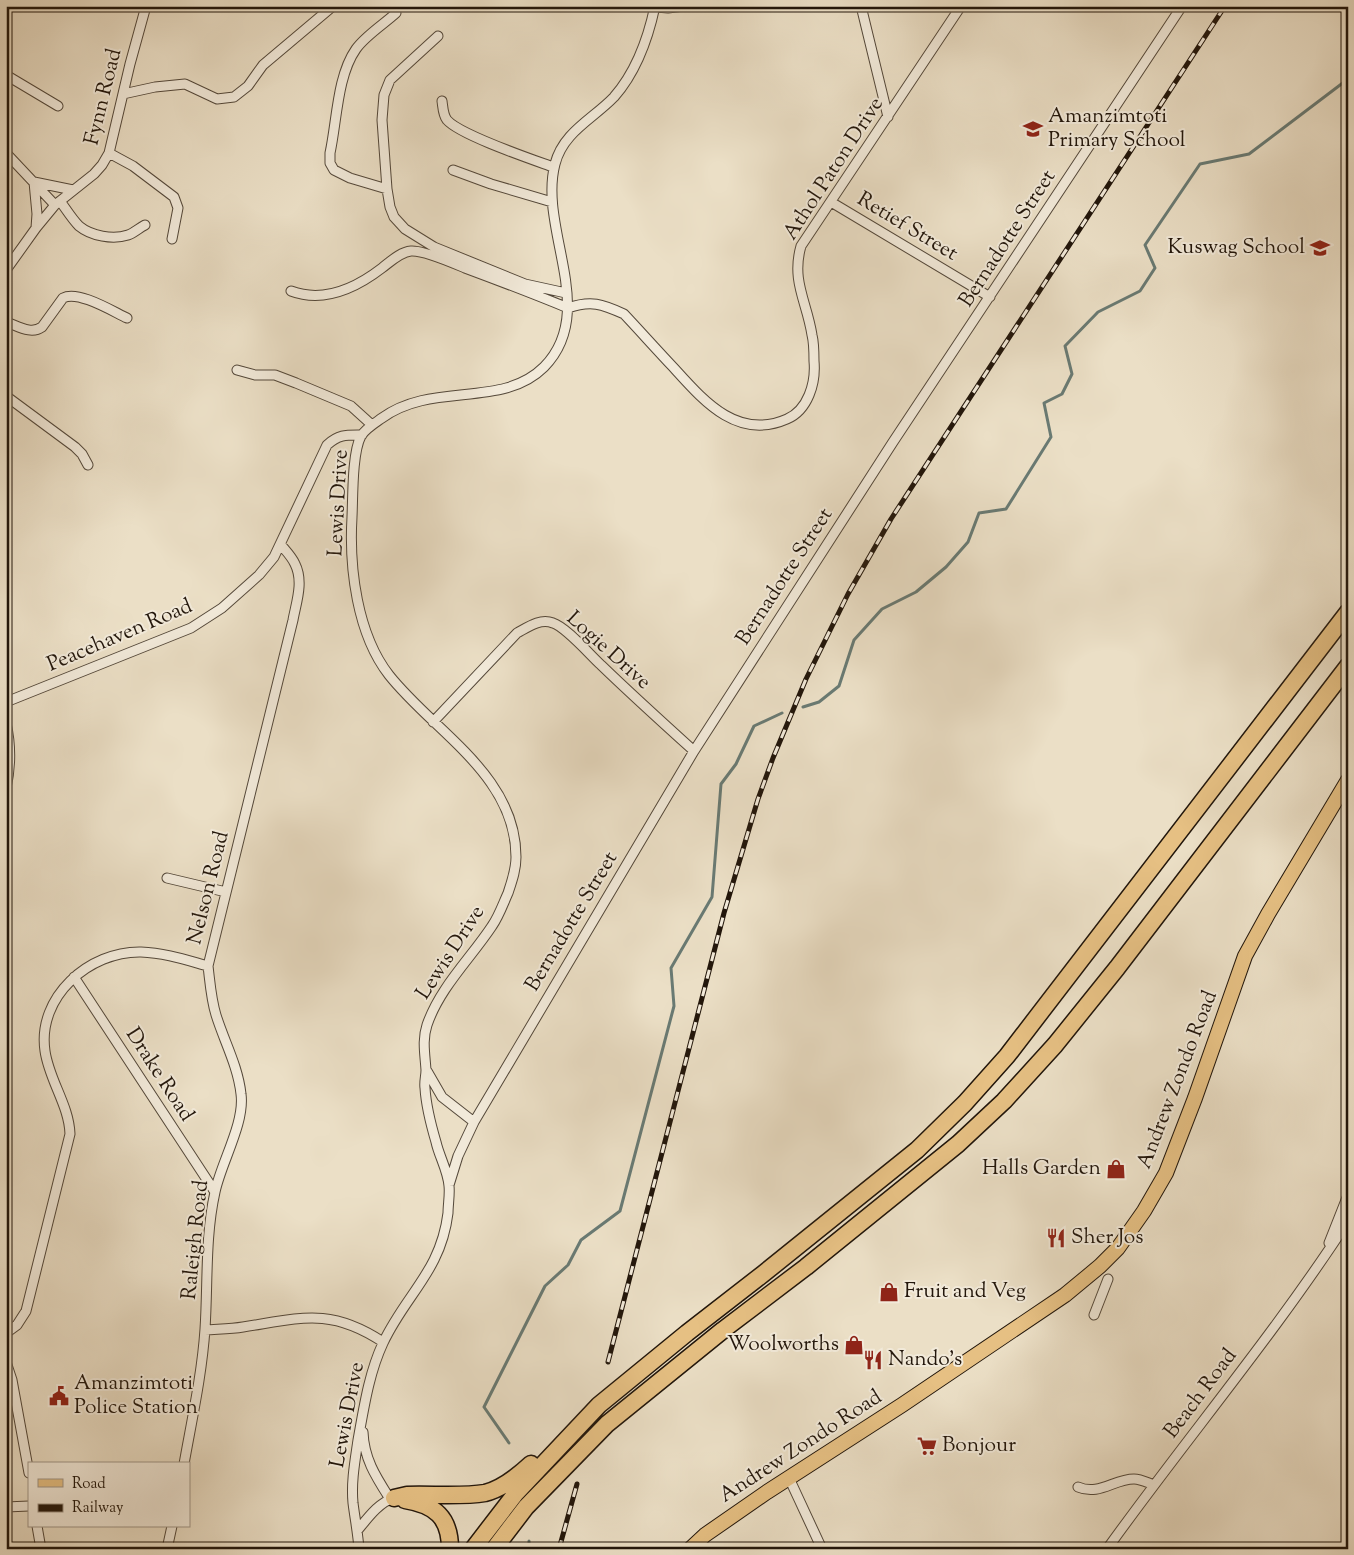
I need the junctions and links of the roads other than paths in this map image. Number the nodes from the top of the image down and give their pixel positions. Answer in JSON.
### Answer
{"nodes":[{"id":1,"x":146,"y":6,"type":"edge"},
{"id":2,"x":333,"y":6,"type":"edge"},
{"id":3,"x":645,"y":6,"type":"edge"},
{"id":4,"x":684,"y":6,"type":"edge"},
{"id":5,"x":861,"y":6,"type":"edge"},
{"id":6,"x":961,"y":6,"type":"edge"},
{"id":7,"x":1182,"y":6,"type":"edge"},
{"id":8,"x":655,"y":7,"type":"edge"},
{"id":9,"x":396,"y":13,"type":"dead end"},
{"id":10,"x":438,"y":36,"type":"dead end"},
{"id":11,"x":6,"y":75,"type":"edge"},
{"id":12,"x":123,"y":94,"type":"junction"},
{"id":13,"x":442,"y":102,"type":"dead end"},
{"id":14,"x":58,"y":106,"type":"dead end"},
{"id":15,"x":888,"y":117,"type":"junction"},
{"id":16,"x":6,"y":152,"type":"edge"},
{"id":17,"x":110,"y":153,"type":"junction"},
{"id":18,"x":553,"y":167,"type":"junction"},
{"id":19,"x":453,"y":170,"type":"dead end"},
{"id":20,"x":34,"y":182,"type":"junction"},
{"id":21,"x":386,"y":189,"type":"junction"},
{"id":22,"x":73,"y":190,"type":"junction"},
{"id":23,"x":552,"y":202,"type":"junction"},
{"id":24,"x":831,"y":202,"type":"junction"},
{"id":25,"x":57,"y":203,"type":"junction"},
{"id":26,"x":145,"y":225,"type":"dead end"},
{"id":27,"x":36,"y":228,"type":"junction"},
{"id":28,"x":172,"y":238,"type":"dead end"},
{"id":29,"x":6,"y":270,"type":"edge"},
{"id":30,"x":291,"y":291,"type":"dead end"},
{"id":31,"x":566,"y":293,"type":"junction"},
{"id":32,"x":990,"y":297,"type":"junction"},
{"id":33,"x":568,"y":308,"type":"junction"},
{"id":34,"x":127,"y":318,"type":"dead end"},
{"id":35,"x":6,"y":322,"type":"edge"},
{"id":36,"x":237,"y":370,"type":"dead end"},
{"id":37,"x":6,"y":396,"type":"edge"},
{"id":38,"x":372,"y":425,"type":"junction"},
{"id":39,"x":362,"y":435,"type":"junction"},
{"id":40,"x":88,"y":465,"type":"dead end"},
{"id":41,"x":281,"y":545,"type":"junction"},
{"id":42,"x":1348,"y":612,"type":"edge"},
{"id":43,"x":1348,"y":666,"type":"edge"},
{"id":44,"x":6,"y":702,"type":"edge"},
{"id":45,"x":433,"y":722,"type":"junction"},
{"id":46,"x":6,"y":723,"type":"edge"},
{"id":47,"x":694,"y":751,"type":"junction"},
{"id":48,"x":1348,"y":780,"type":"edge"},
{"id":49,"x":6,"y":788,"type":"edge"},
{"id":50,"x":167,"y":878,"type":"dead end"},
{"id":51,"x":226,"y":892,"type":"junction"},
{"id":52,"x":208,"y":966,"type":"junction"},
{"id":53,"x":74,"y":977,"type":"junction"},
{"id":54,"x":426,"y":1068,"type":"junction"},
{"id":55,"x":474,"y":1122,"type":"junction"},
{"id":56,"x":449,"y":1186,"type":"junction"},
{"id":57,"x":215,"y":1192,"type":"junction"},
{"id":58,"x":1348,"y":1195,"type":"edge"},
{"id":59,"x":1348,"y":1221,"type":"edge"},
{"id":60,"x":1323,"y":1260,"type":"junction"},
{"id":61,"x":1108,"y":1278,"type":"dead end"},
{"id":62,"x":1094,"y":1315,"type":"dead end"},
{"id":63,"x":205,"y":1330,"type":"junction"},
{"id":64,"x":6,"y":1334,"type":"edge"},
{"id":65,"x":384,"y":1342,"type":"junction"},
{"id":66,"x":6,"y":1362,"type":"edge"},
{"id":67,"x":598,"y":1405,"type":"junction"},
{"id":68,"x":363,"y":1412,"type":"junction"},
{"id":69,"x":184,"y":1462,"type":"edge"},
{"id":70,"x":28,"y":1468,"type":"edge"},
{"id":71,"x":789,"y":1478,"type":"junction"},
{"id":72,"x":1154,"y":1485,"type":"junction"},
{"id":73,"x":1078,"y":1487,"type":"dead end"},
{"id":74,"x":392,"y":1498,"type":"junction"},
{"id":75,"x":28,"y":1506,"type":"edge"},
{"id":76,"x":6,"y":1507,"type":"edge"},
{"id":77,"x":37,"y":1528,"type":"edge"},
{"id":78,"x":172,"y":1528,"type":"edge"},
{"id":79,"x":357,"y":1531,"type":"junction"},
{"id":80,"x":41,"y":1549,"type":"edge"},
{"id":81,"x":167,"y":1549,"type":"edge"},
{"id":82,"x":359,"y":1549,"type":"edge"},
{"id":83,"x":450,"y":1549,"type":"edge"},
{"id":84,"x":473,"y":1549,"type":"edge"},
{"id":85,"x":494,"y":1549,"type":"edge"},
{"id":86,"x":690,"y":1549,"type":"edge"},
{"id":87,"x":822,"y":1549,"type":"edge"},
{"id":88,"x":1107,"y":1549,"type":"edge"}],
"edges":[{"from":1,"to":12,"type":"street","name":"Fynn Road"},
{"from":2,"to":12,"type":"street"},
{"from":3,"to":8,"type":"street"},
{"from":4,"to":8,"type":"street"},
{"from":5,"to":15,"type":"street"},
{"from":6,"to":15,"type":"street","name":"Athol Paton Drive"},
{"from":7,"to":32,"type":"street","name":"Bernadotte Street"},
{"from":8,"to":18,"type":"street","name":"Lewis Drive"},
{"from":9,"to":21,"type":"street"},
{"from":10,"to":21,"type":"street"},
{"from":11,"to":14,"type":"street"},
{"from":12,"to":17,"type":"street","name":"Fynn Road"},
{"from":13,"to":18,"type":"street"},
{"from":15,"to":24,"type":"street","name":"Athol Paton Drive"},
{"from":16,"to":20,"type":"street"},
{"from":17,"to":22,"type":"street","name":"Fynn Road"},
{"from":17,"to":28,"type":"street"},
{"from":18,"to":23,"type":"street","name":"Lewis Drive"},
{"from":19,"to":23,"type":"street"},
{"from":20,"to":22,"type":"street"},
{"from":20,"to":25,"type":"street"},
{"from":20,"to":27,"type":"street"},
{"from":21,"to":31,"type":"street"},
{"from":22,"to":25,"type":"street","name":"Fynn Road"},
{"from":23,"to":31,"type":"street","name":"Lewis Drive"},
{"from":24,"to":32,"type":"street","name":"Retief Street"},
{"from":24,"to":33,"type":"street","name":"Athol Paton Drive"},
{"from":25,"to":26,"type":"street"},
{"from":25,"to":27,"type":"street","name":"Fynn Road"},
{"from":27,"to":29,"type":"street","name":"Fynn Road"},
{"from":30,"to":33,"type":"street"},
{"from":31,"to":33,"type":"street","name":"Lewis Drive"},
{"from":32,"to":47,"type":"street","name":"Bernadotte Street"},
{"from":33,"to":38,"type":"street","name":"Lewis Drive"},
{"from":34,"to":35,"type":"street"},
{"from":36,"to":38,"type":"street"},
{"from":37,"to":40,"type":"street"},
{"from":38,"to":39,"type":"street","name":"Lewis Drive"},
{"from":39,"to":41,"type":"street","name":"Peacehaven Road"},
{"from":39,"to":45,"type":"street","name":"Lewis Drive"},
{"from":41,"to":44,"type":"street","name":"Peacehaven Road"},
{"from":41,"to":51,"type":"street","name":"Nelson Road"},
{"from":42,"to":67,"type":"highway"},
{"from":43,"to":85,"type":"highway"},
{"from":45,"to":47,"type":"street","name":"Logie Drive"},
{"from":45,"to":54,"type":"street","name":"Lewis Drive"},
{"from":46,"to":49,"type":"street"},
{"from":47,"to":55,"type":"street","name":"Bernadotte Street"},
{"from":48,"to":71,"type":"main road","name":"Andrew Zondo Road"},
{"from":50,"to":51,"type":"street"},
{"from":51,"to":52,"type":"street","name":"Nelson Road"},
{"from":52,"to":53,"type":"street","name":"Nelson Road"},
{"from":52,"to":57,"type":"street","name":"Raleigh Road"},
{"from":53,"to":57,"type":"street","name":"Drake Road"},
{"from":53,"to":64,"type":"street","name":"Nelson Road"},
{"from":54,"to":55,"type":"street","name":"Lewis Drive"},
{"from":54,"to":56,"type":"street","name":"Lewis Drive"},
{"from":55,"to":56,"type":"street","name":"Bernadotte Street"},
{"from":56,"to":65,"type":"street","name":"Lewis Drive"},
{"from":57,"to":63,"type":"street","name":"Raleigh Road"},
{"from":58,"to":60,"type":"street","name":"Beach Road"},
{"from":59,"to":60,"type":"street","name":"Beach Road"},
{"from":60,"to":72,"type":"street","name":"Beach Road"},
{"from":61,"to":62,"type":"street"},
{"from":63,"to":65,"type":"street"},
{"from":63,"to":69,"type":"street","name":"Raleigh Road"},
{"from":65,"to":68,"type":"street","name":"Lewis Drive"},
{"from":66,"to":70,"type":"street"},
{"from":67,"to":74,"type":"highway"},
{"from":67,"to":84,"type":"highway"},
{"from":68,"to":74,"type":"street"},
{"from":68,"to":79,"type":"street","name":"Lewis Drive"},
{"from":71,"to":86,"type":"main road","name":"Andrew Zondo Road"},
{"from":71,"to":87,"type":"street"},
{"from":72,"to":73,"type":"street"},
{"from":72,"to":88,"type":"street","name":"Beach Road"},
{"from":74,"to":79,"type":"street"},
{"from":74,"to":83,"type":"highway"},
{"from":75,"to":76,"type":"street"},
{"from":77,"to":80,"type":"street"},
{"from":78,"to":81,"type":"street"},
{"from":79,"to":82,"type":"street","name":"Lewis Drive"}]}
